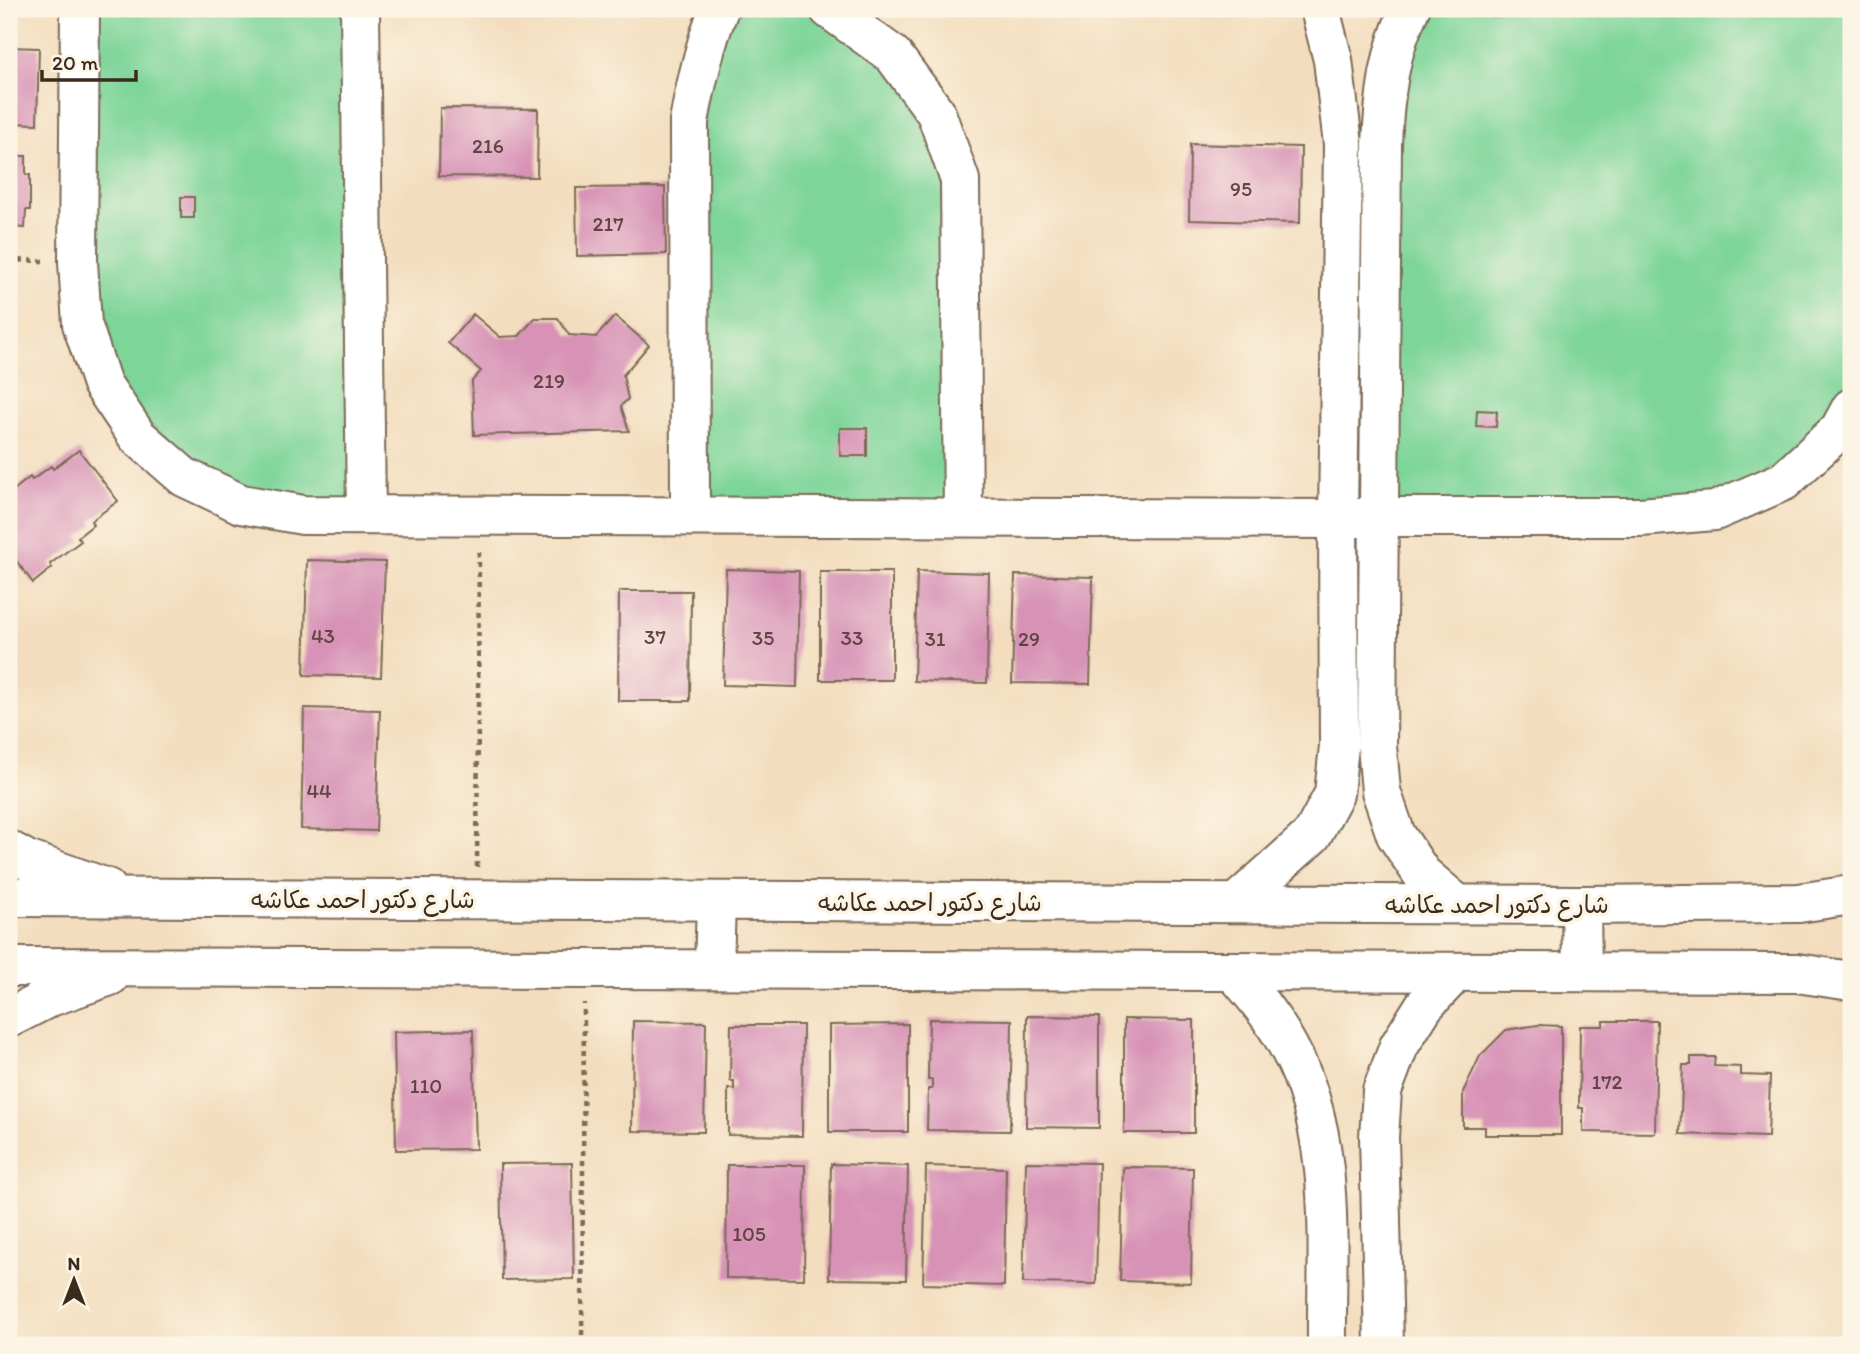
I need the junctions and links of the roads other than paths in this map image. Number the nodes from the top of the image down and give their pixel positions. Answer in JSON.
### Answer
{"nodes":[{"id":1,"x":80,"y":9,"type":"edge"},
{"id":2,"x":360,"y":9,"type":"edge"},
{"id":3,"x":719,"y":9,"type":"edge"},
{"id":4,"x":829,"y":9,"type":"edge"},
{"id":5,"x":1320,"y":9,"type":"edge"},
{"id":6,"x":1410,"y":9,"type":"edge"},
{"id":7,"x":1851,"y":408,"type":"edge"},
{"id":8,"x":366,"y":516,"type":"junction"},
{"id":9,"x":690,"y":516,"type":"junction"},
{"id":10,"x":963,"y":517,"type":"junction"},
{"id":11,"x":1379,"y":517,"type":"junction"},
{"id":12,"x":1338,"y":519,"type":"junction"},
{"id":13,"x":9,"y":850,"type":"edge"},
{"id":14,"x":1851,"y":895,"type":"edge"},
{"id":15,"x":9,"y":897,"type":"edge"},
{"id":16,"x":135,"y":898,"type":"junction"},
{"id":17,"x":716,"y":901,"type":"junction"},
{"id":18,"x":1236,"y":903,"type":"junction"},
{"id":19,"x":1457,"y":904,"type":"junction"},
{"id":20,"x":1581,"y":905,"type":"junction"},
{"id":21,"x":9,"y":967,"type":"edge"},
{"id":22,"x":136,"y":967,"type":"junction"},
{"id":23,"x":714,"y":969,"type":"junction"},
{"id":24,"x":1233,"y":971,"type":"junction"},
{"id":25,"x":1456,"y":972,"type":"junction"},
{"id":26,"x":1582,"y":972,"type":"junction"},
{"id":27,"x":1851,"y":981,"type":"edge"},
{"id":28,"x":9,"y":1018,"type":"edge"},
{"id":29,"x":1326,"y":1345,"type":"edge"},
{"id":30,"x":1384,"y":1345,"type":"edge"}],
"edges":[{"from":1,"to":8,"type":"street"},
{"from":2,"to":8,"type":"street"},
{"from":3,"to":9,"type":"street"},
{"from":4,"to":10,"type":"street"},
{"from":5,"to":12,"type":"street"},
{"from":6,"to":11,"type":"street"},
{"from":7,"to":11,"type":"street"},
{"from":8,"to":9,"type":"street"},
{"from":9,"to":10,"type":"street"},
{"from":10,"to":12,"type":"street"},
{"from":11,"to":12,"type":"street"},
{"from":11,"to":19,"type":"street"},
{"from":12,"to":18,"type":"street"},
{"from":13,"to":16,"type":"street"},
{"from":14,"to":20,"type":"street","name":"شارع دكتور احمد عكاشه"},
{"from":15,"to":16,"type":"street","name":"شارع دكتور احمد عكاشه"},
{"from":16,"to":17,"type":"street","name":"شارع دكتور احمد عكاشه"},
{"from":17,"to":18,"type":"street","name":"شارع دكتور احمد عكاشه"},
{"from":17,"to":23,"type":"street"},
{"from":18,"to":19,"type":"street","name":"شارع دكتور احمد عكاشه"},
{"from":19,"to":20,"type":"street","name":"شارع دكتور احمد عكاشه"},
{"from":20,"to":26,"type":"street"},
{"from":21,"to":22,"type":"street"},
{"from":22,"to":23,"type":"street"},
{"from":22,"to":28,"type":"street"},
{"from":23,"to":24,"type":"street"},
{"from":24,"to":25,"type":"street"},
{"from":24,"to":29,"type":"street"},
{"from":25,"to":26,"type":"street"},
{"from":25,"to":30,"type":"street"},
{"from":26,"to":27,"type":"street"}]}
